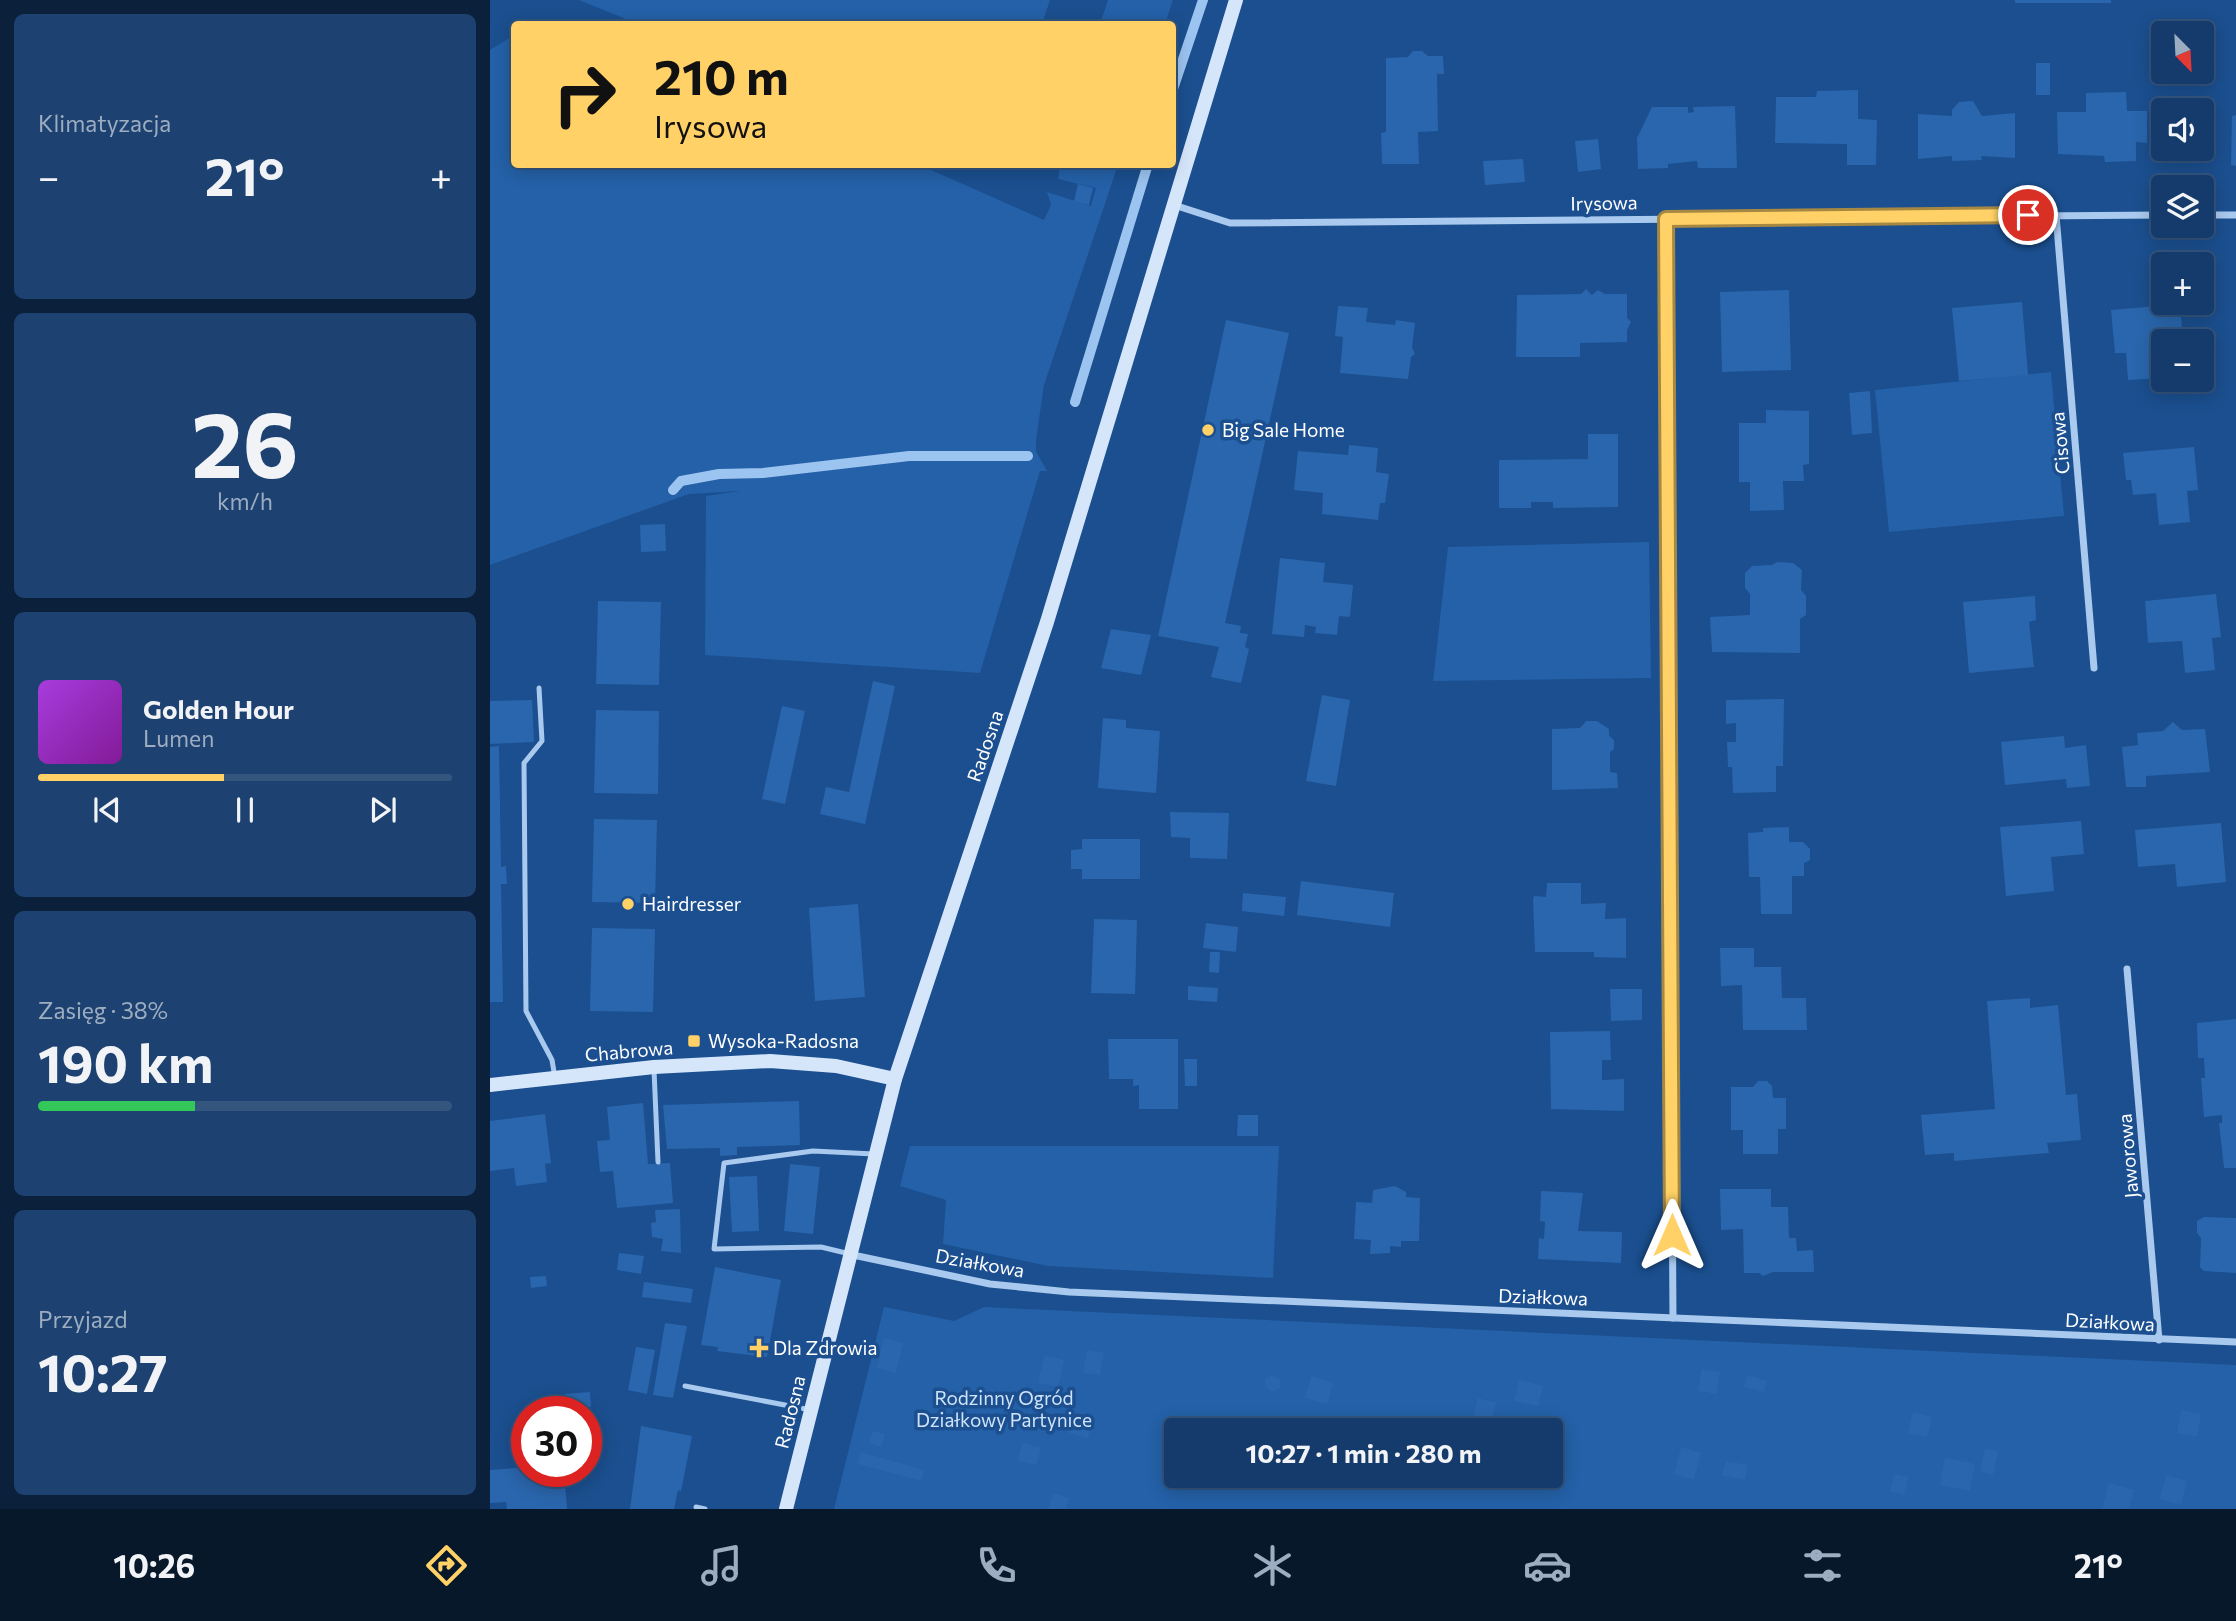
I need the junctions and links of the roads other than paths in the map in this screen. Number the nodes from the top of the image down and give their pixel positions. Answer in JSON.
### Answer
{"nodes":[{"id":1,"x":1236,"y":0,"type":"edge"},
{"id":2,"x":1174,"y":205,"type":"junction"},
{"id":3,"x":2056,"y":215,"type":"junction"},
{"id":4,"x":2151,"y":215,"type":"edge"},
{"id":5,"x":2214,"y":215,"type":"edge"},
{"id":6,"x":2236,"y":215,"type":"edge"},
{"id":7,"x":1666,"y":219,"type":"junction"},
{"id":8,"x":2094,"y":668,"type":"dead end"},
{"id":9,"x":539,"y":688,"type":"dead end"},
{"id":10,"x":2127,"y":969,"type":"dead end"},
{"id":11,"x":654,"y":1067,"type":"junction"},
{"id":12,"x":555,"y":1078,"type":"junction"},
{"id":13,"x":895,"y":1079,"type":"junction"},
{"id":14,"x":490,"y":1085,"type":"edge"},
{"id":15,"x":876,"y":1154,"type":"junction"},
{"id":16,"x":658,"y":1162,"type":"dead end"},
{"id":17,"x":853,"y":1255,"type":"junction"},
{"id":18,"x":1672,"y":1318,"type":"junction"},
{"id":19,"x":2159,"y":1340,"type":"junction"},
{"id":20,"x":2236,"y":1342,"type":"edge"},
{"id":21,"x":685,"y":1386,"type":"dead end"},
{"id":22,"x":811,"y":1410,"type":"junction"},
{"id":23,"x":696,"y":1507,"type":"edge"},
{"id":24,"x":705,"y":1509,"type":"edge"},
{"id":25,"x":786,"y":1509,"type":"edge"}],
"edges":[{"from":1,"to":2,"type":"street","name":"Radosna"},
{"from":2,"to":7,"type":"street","name":"Irysowa"},
{"from":2,"to":13,"type":"street","name":"Radosna"},
{"from":3,"to":4,"type":"street","name":"Irysowa"},
{"from":3,"to":7,"type":"street","name":"Irysowa"},
{"from":3,"to":8,"type":"street","name":"Cisowa"},
{"from":5,"to":6,"type":"street"},
{"from":7,"to":18,"type":"street"},
{"from":9,"to":12,"type":"lane"},
{"from":10,"to":19,"type":"street","name":"Jaworowa"},
{"from":11,"to":12,"type":"street","name":"Chabrowa"},
{"from":11,"to":13,"type":"street","name":"Chabrowa"},
{"from":11,"to":16,"type":"lane"},
{"from":12,"to":14,"type":"street","name":"Chabrowa"},
{"from":13,"to":15,"type":"street","name":"Radosna"},
{"from":15,"to":17,"type":"street","name":"Radosna"},
{"from":15,"to":17,"type":"lane"},
{"from":17,"to":18,"type":"street","name":"Działkowa"},
{"from":17,"to":22,"type":"street","name":"Radosna"},
{"from":18,"to":19,"type":"street","name":"Działkowa"},
{"from":19,"to":20,"type":"street","name":"Działkowa"},
{"from":21,"to":22,"type":"lane"},
{"from":22,"to":25,"type":"street","name":"Radosna"},
{"from":23,"to":24,"type":"lane"}]}
